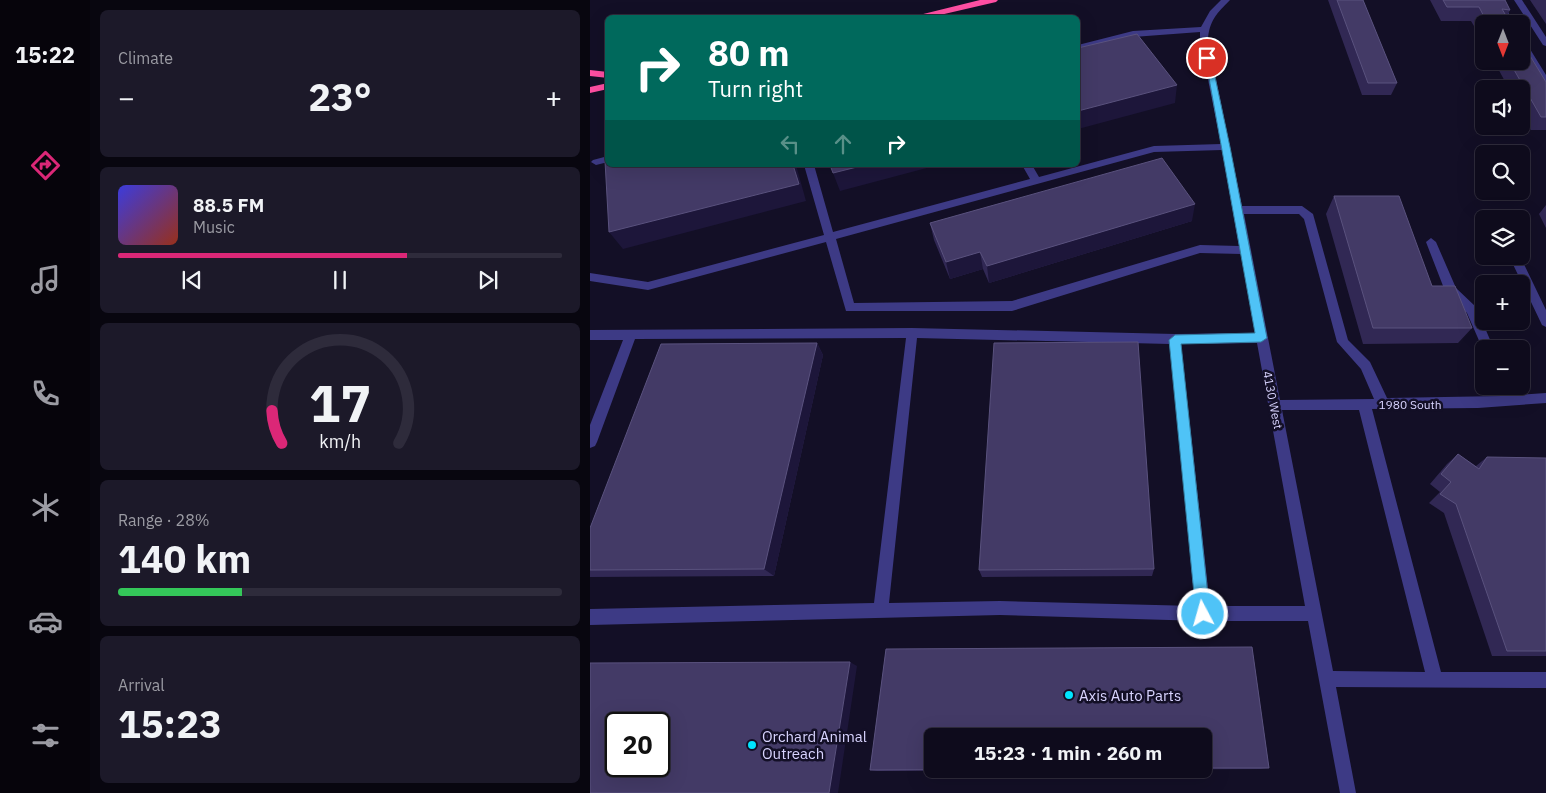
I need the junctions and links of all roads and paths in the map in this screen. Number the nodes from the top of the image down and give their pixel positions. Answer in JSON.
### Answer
{"nodes":[{"id":1,"x":993,"y":0,"type":"edge"},
{"id":2,"x":1226,"y":0,"type":"edge"},
{"id":3,"x":1497,"y":0,"type":"edge"},
{"id":4,"x":1518,"y":0,"type":"edge"},
{"id":5,"x":926,"y":15,"type":"edge"},
{"id":6,"x":1506,"y":15,"type":"edge"},
{"id":7,"x":1204,"y":29,"type":"junction"},
{"id":8,"x":1546,"y":43,"type":"edge"},
{"id":9,"x":1080,"y":46,"type":"edge"},
{"id":10,"x":1530,"y":56,"type":"edge"},
{"id":11,"x":590,"y":73,"type":"edge"},
{"id":12,"x":605,"y":75,"type":"edge"},
{"id":13,"x":1546,"y":82,"type":"edge"},
{"id":14,"x":605,"y":87,"type":"edge"},
{"id":15,"x":590,"y":90,"type":"edge"},
{"id":16,"x":1226,"y":147,"type":"junction"},
{"id":17,"x":605,"y":160,"type":"edge"},
{"id":18,"x":596,"y":162,"type":"dead end"},
{"id":19,"x":810,"y":167,"type":"edge"},
{"id":20,"x":1028,"y":167,"type":"edge"},
{"id":21,"x":1036,"y":180,"type":"junction"},
{"id":22,"x":1238,"y":210,"type":"junction"},
{"id":23,"x":831,"y":236,"type":"junction"},
{"id":24,"x":1431,"y":242,"type":"dead end"},
{"id":25,"x":1245,"y":250,"type":"junction"},
{"id":26,"x":1518,"y":265,"type":"edge"},
{"id":27,"x":590,"y":277,"type":"edge"},
{"id":28,"x":1546,"y":322,"type":"edge"},
{"id":29,"x":912,"y":333,"type":"junction"},
{"id":30,"x":631,"y":334,"type":"junction"},
{"id":31,"x":590,"y":335,"type":"edge"},
{"id":32,"x":1261,"y":338,"type":"junction"},
{"id":33,"x":1175,"y":340,"type":"junction"},
{"id":34,"x":1484,"y":340,"type":"edge"},
{"id":35,"x":1508,"y":395,"type":"edge"},
{"id":36,"x":1546,"y":398,"type":"edge"},
{"id":37,"x":1510,"y":401,"type":"junction"},
{"id":38,"x":1364,"y":404,"type":"junction"},
{"id":39,"x":1383,"y":404,"type":"junction"},
{"id":40,"x":1274,"y":405,"type":"junction"},
{"id":41,"x":590,"y":442,"type":"edge"},
{"id":42,"x":881,"y":610,"type":"junction"},
{"id":43,"x":1313,"y":613,"type":"junction"},
{"id":44,"x":1203,"y":614,"type":"junction"},
{"id":45,"x":590,"y":617,"type":"edge"},
{"id":46,"x":1325,"y":679,"type":"junction"},
{"id":47,"x":1435,"y":679,"type":"junction"},
{"id":48,"x":1546,"y":680,"type":"edge"},
{"id":49,"x":1348,"y":793,"type":"edge"}],
"edges":[{"from":1,"to":5,"type":"highway"},
{"from":2,"to":7,"type":"street"},
{"from":3,"to":6,"type":"street"},
{"from":4,"to":8,"type":"street"},
{"from":7,"to":9,"type":"street"},
{"from":7,"to":16,"type":"street","name":"4130 West"},
{"from":10,"to":13,"type":"street"},
{"from":11,"to":12,"type":"highway"},
{"from":14,"to":15,"type":"highway"},
{"from":16,"to":21,"type":"street"},
{"from":16,"to":22,"type":"street","name":"4130 West"},
{"from":17,"to":18,"type":"street"},
{"from":19,"to":23,"type":"street"},
{"from":20,"to":21,"type":"street"},
{"from":21,"to":23,"type":"street"},
{"from":22,"to":25,"type":"street","name":"4130 West"},
{"from":22,"to":39,"type":"street"},
{"from":23,"to":25,"type":"street"},
{"from":23,"to":27,"type":"street"},
{"from":24,"to":34,"type":"street"},
{"from":25,"to":32,"type":"street","name":"4130 West"},
{"from":26,"to":28,"type":"street"},
{"from":29,"to":30,"type":"street"},
{"from":29,"to":33,"type":"street"},
{"from":29,"to":42,"type":"street"},
{"from":30,"to":31,"type":"street"},
{"from":30,"to":41,"type":"street"},
{"from":32,"to":33,"type":"street"},
{"from":32,"to":40,"type":"street","name":"4130 West"},
{"from":33,"to":44,"type":"street"},
{"from":35,"to":37,"type":"street"},
{"from":36,"to":37,"type":"street","name":"1980 South"},
{"from":37,"to":39,"type":"street","name":"1980 South"},
{"from":38,"to":39,"type":"street","name":"1980 South"},
{"from":38,"to":40,"type":"street","name":"1980 South"},
{"from":38,"to":47,"type":"street"},
{"from":40,"to":43,"type":"street","name":"4130 West"},
{"from":42,"to":44,"type":"street"},
{"from":42,"to":45,"type":"street"},
{"from":43,"to":44,"type":"street"},
{"from":43,"to":46,"type":"street","name":"4130 West"},
{"from":46,"to":47,"type":"street"},
{"from":46,"to":49,"type":"street","name":"4130 West"},
{"from":47,"to":48,"type":"street"}]}
